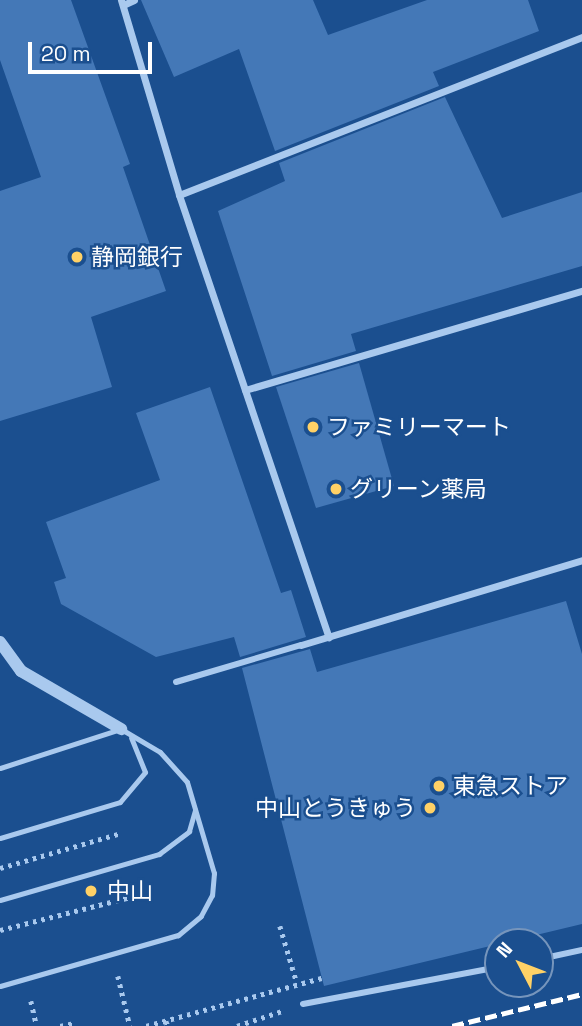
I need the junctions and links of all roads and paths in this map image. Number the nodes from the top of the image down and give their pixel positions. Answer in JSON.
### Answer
{"nodes":[{"id":1,"x":134,"y":0,"type":"edge"},
{"id":2,"x":122,"y":3,"type":"edge"},
{"id":3,"x":582,"y":37,"type":"edge"},
{"id":4,"x":179,"y":195,"type":"junction"},
{"id":5,"x":582,"y":292,"type":"edge"},
{"id":6,"x":245,"y":390,"type":"junction"},
{"id":7,"x":582,"y":561,"type":"edge"},
{"id":8,"x":329,"y":637,"type":"junction"},
{"id":9,"x":0,"y":642,"type":"edge"},
{"id":10,"x":301,"y":645,"type":"joint"},
{"id":11,"x":176,"y":682,"type":"dead end"},
{"id":12,"x":121,"y":729,"type":"junction"},
{"id":13,"x":0,"y":768,"type":"edge"},
{"id":14,"x":195,"y":810,"type":"junction"},
{"id":15,"x":118,"y":834,"type":"dead end"},
{"id":16,"x":0,"y":838,"type":"edge"},
{"id":17,"x":0,"y":868,"type":"edge"},
{"id":18,"x":150,"y":892,"type":"dead end"},
{"id":19,"x":0,"y":900,"type":"edge"},
{"id":20,"x":280,"y":926,"type":"dead end"},
{"id":21,"x":0,"y":930,"type":"edge"},
{"id":22,"x":582,"y":950,"type":"edge"},
{"id":23,"x":554,"y":955,"type":"edge"},
{"id":24,"x":484,"y":970,"type":"edge"},
{"id":25,"x":117,"y":972,"type":"dead end"},
{"id":26,"x":322,"y":978,"type":"dead end"},
{"id":27,"x":0,"y":986,"type":"edge"},
{"id":28,"x":30,"y":997,"type":"dead end"},
{"id":29,"x":303,"y":1004,"type":"junction"},
{"id":30,"x":74,"y":1023,"type":"dead end"},
{"id":31,"x":167,"y":1023,"type":"edge"},
{"id":32,"x":37,"y":1026,"type":"edge"},
{"id":33,"x":60,"y":1026,"type":"edge"},
{"id":34,"x":130,"y":1026,"type":"edge"},
{"id":35,"x":146,"y":1026,"type":"edge"},
{"id":36,"x":237,"y":1026,"type":"edge"}],
"edges":[{"from":1,"to":2,"type":"street"},
{"from":2,"to":4,"type":"street"},
{"from":3,"to":4,"type":"street"},
{"from":4,"to":6,"type":"street"},
{"from":5,"to":6,"type":"street"},
{"from":6,"to":8,"type":"street"},
{"from":7,"to":8,"type":"street"},
{"from":8,"to":10,"type":"street"},
{"from":9,"to":12,"type":"street"},
{"from":10,"to":11,"type":"street"},
{"from":12,"to":13,"type":"lane"},
{"from":12,"to":14,"type":"lane"},
{"from":12,"to":16,"type":"lane"},
{"from":14,"to":19,"type":"lane"},
{"from":14,"to":27,"type":"lane"},
{"from":15,"to":17,"type":"path"},
{"from":18,"to":21,"type":"path"},
{"from":20,"to":29,"type":"path"},
{"from":22,"to":23,"type":"street"},
{"from":24,"to":29,"type":"street"},
{"from":25,"to":34,"type":"path"},
{"from":26,"to":31,"type":"path","bridge":true},
{"from":28,"to":32,"type":"path"},
{"from":29,"to":36,"type":"path"},
{"from":30,"to":33,"type":"path"},
{"from":31,"to":35,"type":"path","bridge":true}]}
